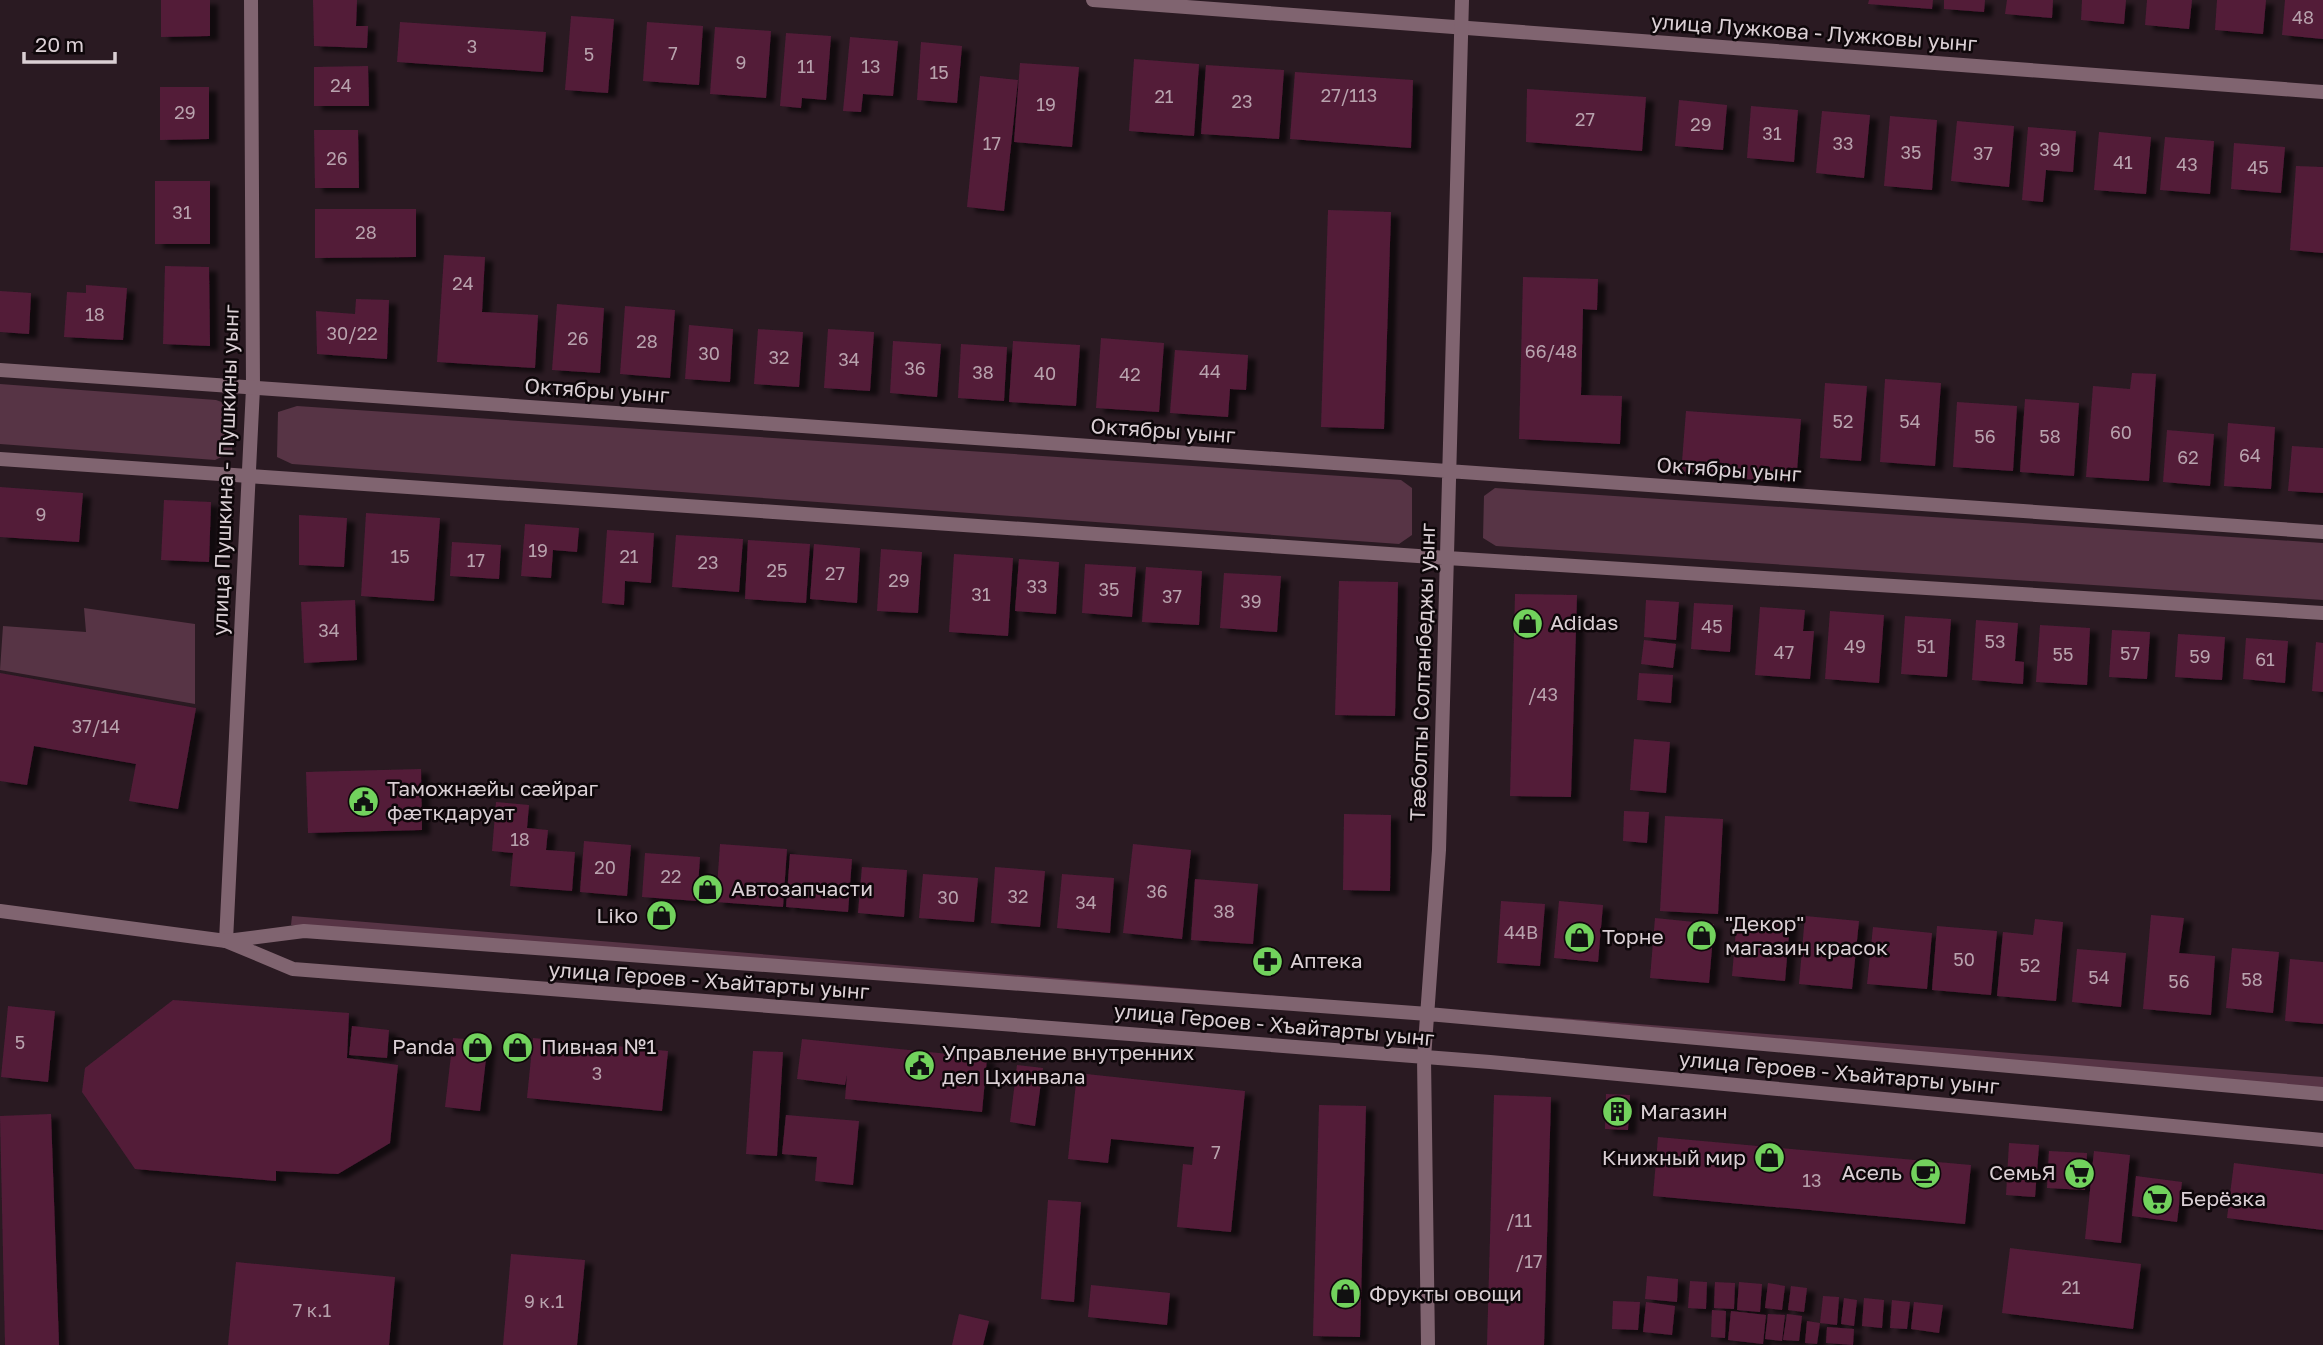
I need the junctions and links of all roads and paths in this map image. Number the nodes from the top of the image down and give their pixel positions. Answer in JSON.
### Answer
{"nodes":[{"id":1,"x":251,"y":0,"type":"edge"},
{"id":2,"x":1093,"y":0,"type":"edge"},
{"id":3,"x":1462,"y":0,"type":"edge"},
{"id":4,"x":1461,"y":27,"type":"junction"},
{"id":5,"x":2323,"y":92,"type":"edge"},
{"id":6,"x":0,"y":370,"type":"edge"},
{"id":7,"x":253,"y":388,"type":"junction"},
{"id":8,"x":0,"y":459,"type":"edge"},
{"id":9,"x":1450,"y":471,"type":"junction"},
{"id":10,"x":250,"y":476,"type":"junction"},
{"id":11,"x":2323,"y":532,"type":"edge"},
{"id":12,"x":1447,"y":558,"type":"junction"},
{"id":13,"x":2323,"y":613,"type":"edge"},
{"id":14,"x":0,"y":911,"type":"edge"},
{"id":15,"x":226,"y":941,"type":"junction"},
{"id":16,"x":1428,"y":1014,"type":"junction"},
{"id":17,"x":1424,"y":1058,"type":"junction"},
{"id":18,"x":2323,"y":1094,"type":"edge"},
{"id":19,"x":2323,"y":1140,"type":"edge"},
{"id":20,"x":1428,"y":1345,"type":"edge"}],
"edges":[{"from":1,"to":7,"type":"street","name":"улица Пушкина - Пушкины уынг"},
{"from":2,"to":4,"type":"street","name":"улица Лужкова - Лужковы уынг"},
{"from":3,"to":4,"type":"street","name":"Тæболты Солтанбеджы уынг"},
{"from":4,"to":5,"type":"street","name":"улица Лужкова - Лужковы уынг"},
{"from":4,"to":9,"type":"street","name":"Тæболты Солтанбеджы уынг"},
{"from":6,"to":7,"type":"street","name":"Октябры уынг"},
{"from":7,"to":9,"type":"street","name":"Октябры уынг"},
{"from":7,"to":10,"type":"street","name":"улица Пушкина - Пушкины уынг"},
{"from":8,"to":10,"type":"street"},
{"from":9,"to":11,"type":"street","name":"Октябры уынг"},
{"from":9,"to":12,"type":"street","name":"Тæболты Солтанбеджы уынг"},
{"from":10,"to":12,"type":"street"},
{"from":10,"to":15,"type":"street","name":"улица Пушкина - Пушкины уынг"},
{"from":12,"to":13,"type":"street"},
{"from":12,"to":16,"type":"street","name":"Тæболты Солтанбеджы уынг"},
{"from":14,"to":15,"type":"street","name":"улица Героев - Хъайтарты уынг"},
{"from":15,"to":16,"type":"street","name":"улица Героев - Хъайтарты уынг"},
{"from":15,"to":17,"type":"street","name":"улица Героев - Хъайтарты уынг"},
{"from":16,"to":17,"type":"street","name":"Тæболты Солтанбеджы уынг"},
{"from":16,"to":18,"type":"street","name":"улица Героев - Хъайтарты уынг"},
{"from":17,"to":19,"type":"street","name":"улица Героев - Хъайтарты уынг"},
{"from":17,"to":20,"type":"street","name":"Тæболты Солтанбеджы уынг"}]}
